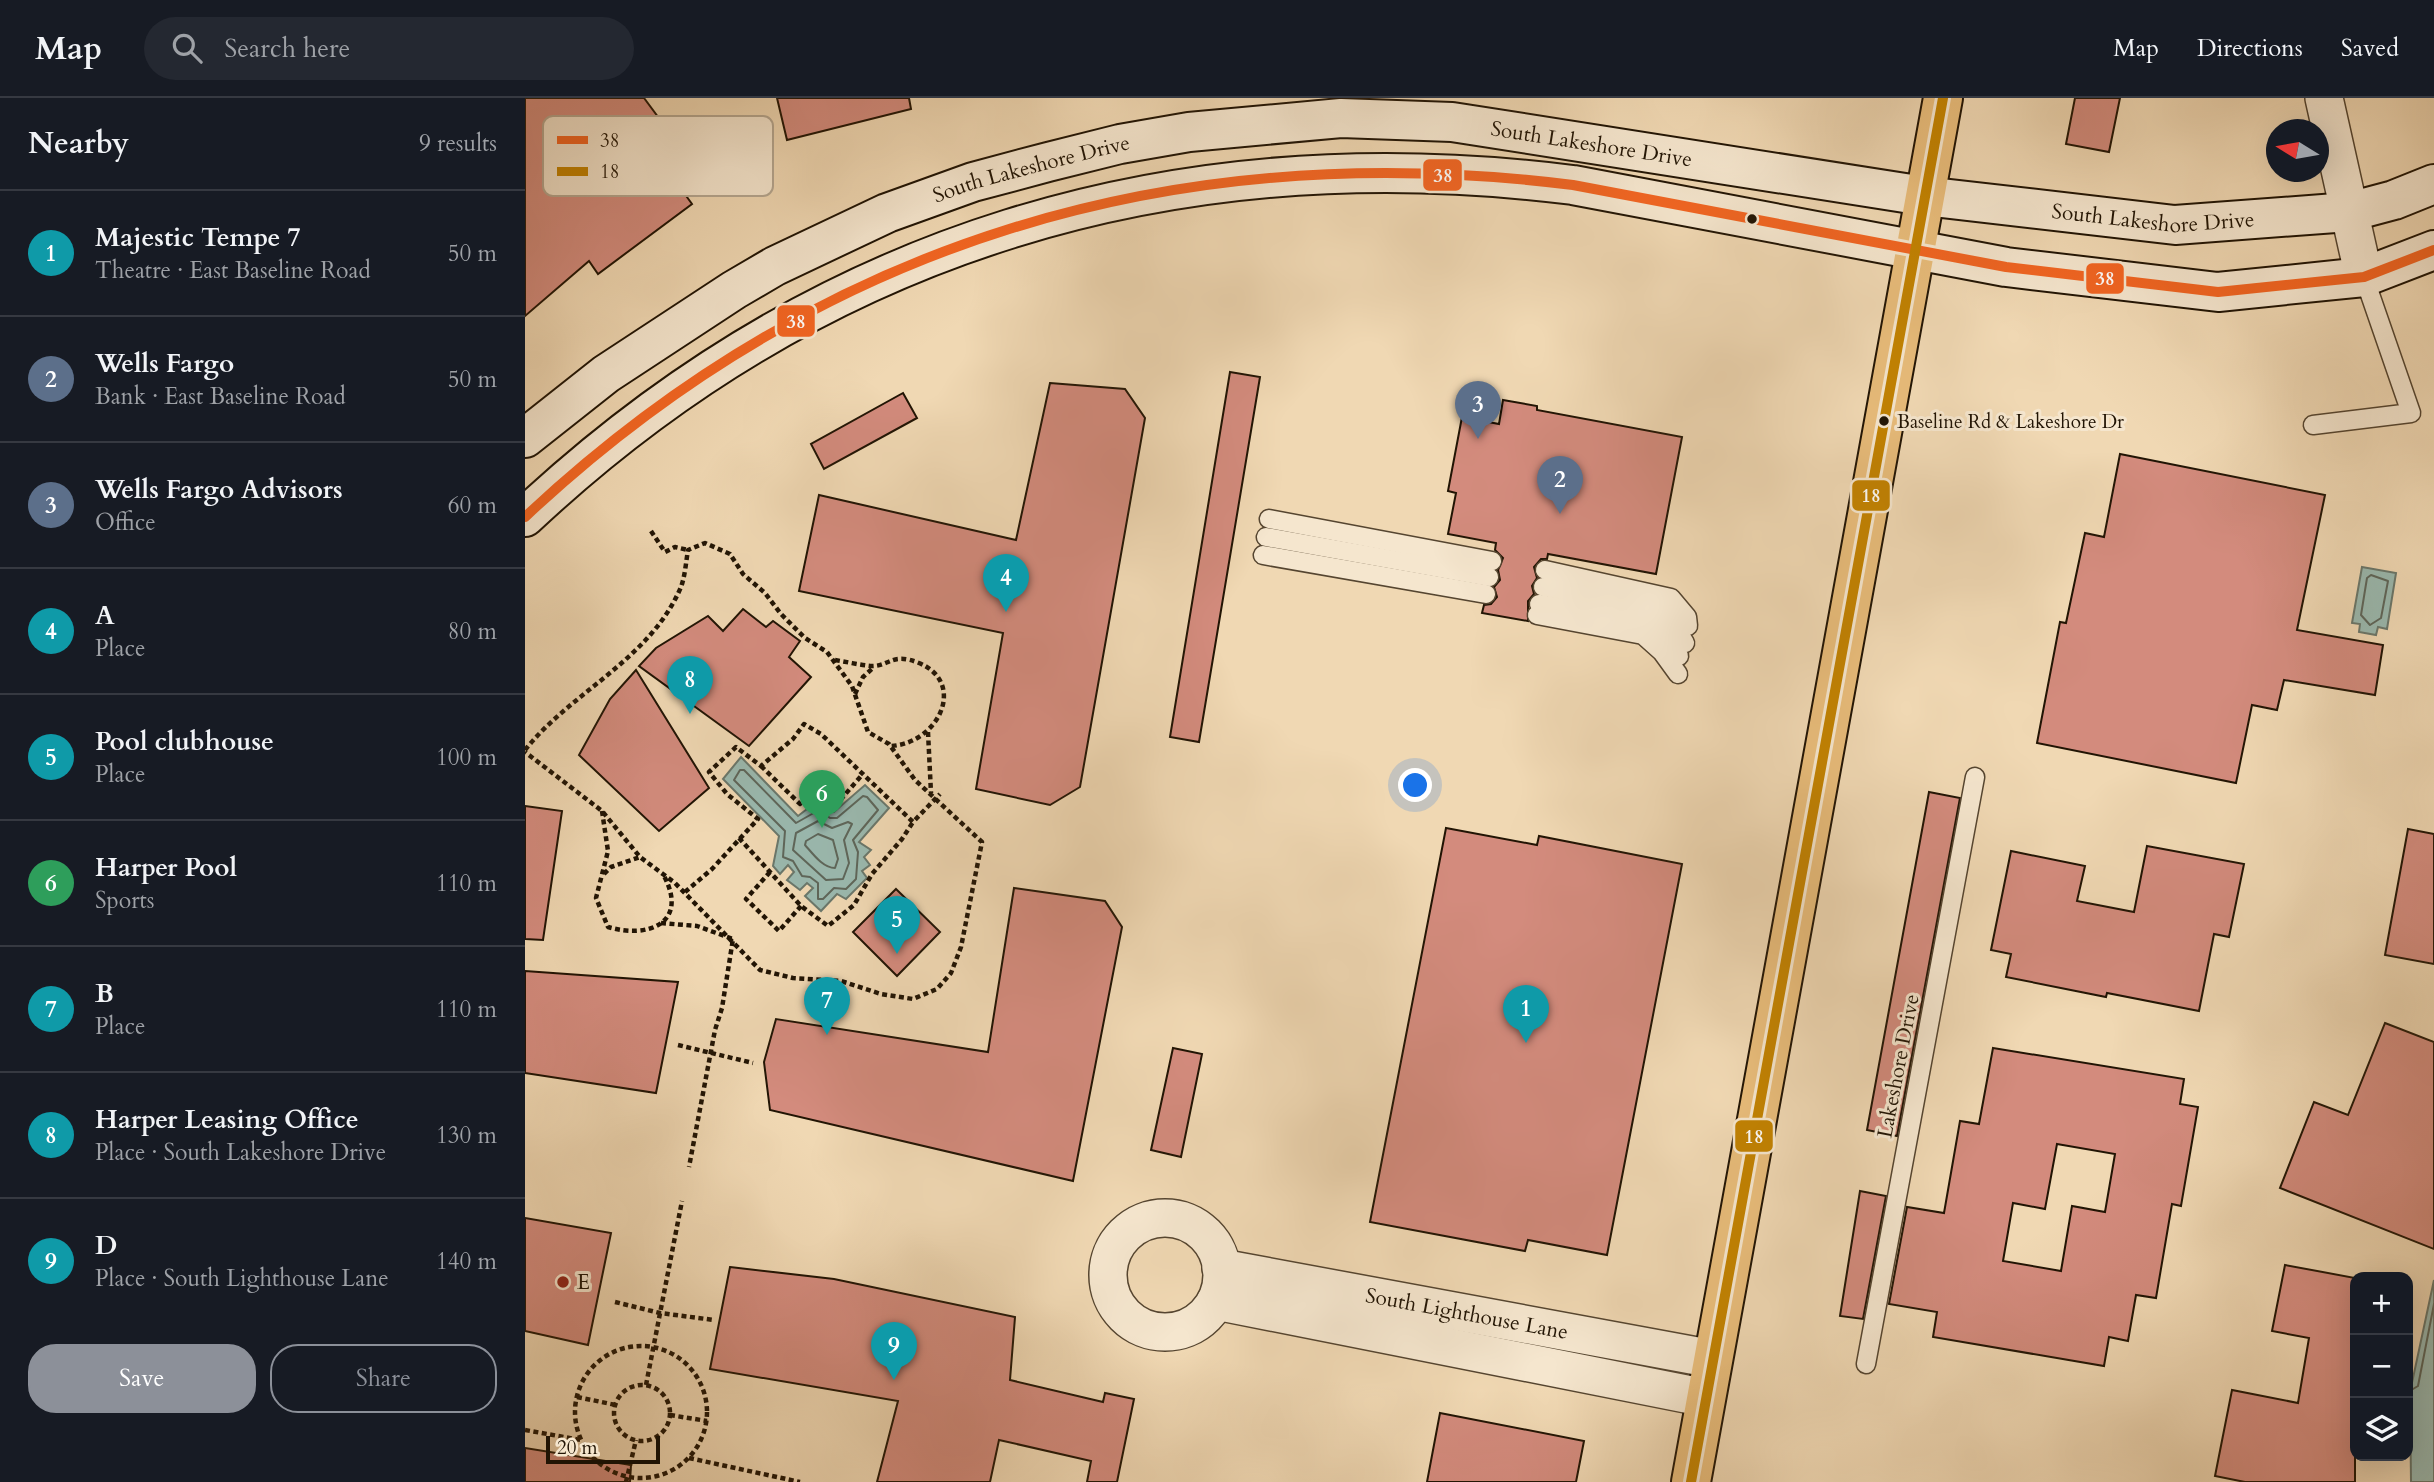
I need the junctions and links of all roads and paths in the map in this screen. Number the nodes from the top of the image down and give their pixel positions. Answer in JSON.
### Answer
{"nodes":[{"id":1,"x":1943,"y":98,"type":"edge"},
{"id":2,"x":2324,"y":98,"type":"edge"},
{"id":3,"x":1048,"y":162,"type":"junction"},
{"id":4,"x":2434,"y":184,"type":"edge"},
{"id":5,"x":1924,"y":196,"type":"junction"},
{"id":6,"x":2349,"y":212,"type":"junction"},
{"id":7,"x":1062,"y":214,"type":"junction"},
{"id":8,"x":1915,"y":249,"type":"junction"},
{"id":9,"x":2434,"y":250,"type":"edge"},
{"id":10,"x":2364,"y":276,"type":"junction"},
{"id":11,"x":2313,"y":425,"type":"dead end"},
{"id":12,"x":525,"y":438,"type":"edge"},
{"id":13,"x":525,"y":517,"type":"edge"},
{"id":14,"x":1267,"y":528,"type":"dead end"},
{"id":15,"x":651,"y":531,"type":"dead end"},
{"id":16,"x":688,"y":550,"type":"junction"},
{"id":17,"x":1262,"y":561,"type":"dead end"},
{"id":18,"x":1683,"y":650,"type":"joint"},
{"id":19,"x":834,"y":660,"type":"junction"},
{"id":20,"x":874,"y":666,"type":"junction"},
{"id":21,"x":855,"y":694,"type":"junction"},
{"id":22,"x":928,"y":731,"type":"junction"},
{"id":23,"x":890,"y":746,"type":"junction"},
{"id":24,"x":525,"y":751,"type":"edge"},
{"id":25,"x":761,"y":766,"type":"junction"},
{"id":26,"x":862,"y":775,"type":"junction"},
{"id":27,"x":1975,"y":777,"type":"dead end"},
{"id":28,"x":931,"y":793,"type":"junction"},
{"id":29,"x":938,"y":796,"type":"junction"},
{"id":30,"x":602,"y":811,"type":"junction"},
{"id":31,"x":913,"y":822,"type":"junction"},
{"id":32,"x":739,"y":838,"type":"junction"},
{"id":33,"x":640,"y":857,"type":"junction"},
{"id":34,"x":770,"y":872,"type":"junction"},
{"id":35,"x":663,"y":874,"type":"junction"},
{"id":36,"x":603,"y":875,"type":"junction"},
{"id":37,"x":685,"y":892,"type":"junction"},
{"id":38,"x":801,"y":906,"type":"junction"},
{"id":39,"x":661,"y":923,"type":"junction"},
{"id":40,"x":733,"y":939,"type":"junction"},
{"id":41,"x":678,"y":1045,"type":"dead end"},
{"id":42,"x":711,"y":1053,"type":"junction"},
{"id":43,"x":753,"y":1063,"type":"dead end"},
{"id":44,"x":689,"y":1167,"type":"dead end"},
{"id":45,"x":682,"y":1201,"type":"dead end"},
{"id":46,"x":615,"y":1302,"type":"dead end"},
{"id":47,"x":660,"y":1314,"type":"junction"},
{"id":48,"x":714,"y":1320,"type":"dead end"},
{"id":49,"x":653,"y":1347,"type":"junction"},
{"id":50,"x":1713,"y":1359,"type":"junction"},
{"id":51,"x":1866,"y":1364,"type":"dead end"},
{"id":52,"x":646,"y":1385,"type":"junction"},
{"id":53,"x":577,"y":1397,"type":"junction"},
{"id":54,"x":1706,"y":1398,"type":"junction"},
{"id":55,"x":616,"y":1405,"type":"junction"},
{"id":56,"x":670,"y":1415,"type":"junction"},
{"id":57,"x":706,"y":1421,"type":"junction"},
{"id":58,"x":525,"y":1430,"type":"edge"},
{"id":59,"x":581,"y":1440,"type":"junction"},
{"id":60,"x":636,"y":1440,"type":"junction"},
{"id":61,"x":688,"y":1458,"type":"junction"},
{"id":62,"x":627,"y":1479,"type":"edge"},
{"id":63,"x":800,"y":1482,"type":"edge"},
{"id":64,"x":1691,"y":1482,"type":"edge"}],
"edges":[{"from":1,"to":5,"type":"main road"},
{"from":2,"to":6,"type":"street"},
{"from":3,"to":5,"type":"street","name":"South Lakeshore Drive"},
{"from":3,"to":7,"type":"street"},
{"from":3,"to":12,"type":"street","name":"South Lakeshore Drive"},
{"from":4,"to":6,"type":"street","name":"South Lakeshore Drive"},
{"from":5,"to":6,"type":"street","name":"South Lakeshore Drive"},
{"from":5,"to":8,"type":"main road"},
{"from":6,"to":10,"type":"street"},
{"from":7,"to":8,"type":"street"},
{"from":7,"to":13,"type":"street"},
{"from":8,"to":10,"type":"street"},
{"from":8,"to":50,"type":"main road"},
{"from":9,"to":10,"type":"street"},
{"from":10,"to":11,"type":"lane"},
{"from":14,"to":17,"type":"lane"},
{"from":15,"to":16,"type":"path"},
{"from":16,"to":19,"type":"path"},
{"from":16,"to":24,"type":"path"},
{"from":18,"to":18,"type":"lane"},
{"from":19,"to":20,"type":"path"},
{"from":19,"to":21,"type":"path"},
{"from":20,"to":21,"type":"path"},
{"from":20,"to":22,"type":"path"},
{"from":21,"to":23,"type":"path"},
{"from":22,"to":23,"type":"path"},
{"from":22,"to":28,"type":"path"},
{"from":23,"to":28,"type":"path"},
{"from":24,"to":30,"type":"path"},
{"from":25,"to":26,"type":"path"},
{"from":25,"to":26,"type":"path"},
{"from":25,"to":32,"type":"path"},
{"from":26,"to":31,"type":"path"},
{"from":27,"to":51,"type":"lane","name":"Lakeshore Drive"},
{"from":28,"to":29,"type":"path"},
{"from":29,"to":31,"type":"path"},
{"from":29,"to":40,"type":"path"},
{"from":30,"to":33,"type":"path"},
{"from":30,"to":36,"type":"path"},
{"from":31,"to":38,"type":"path"},
{"from":32,"to":34,"type":"path"},
{"from":32,"to":37,"type":"path"},
{"from":33,"to":35,"type":"path"},
{"from":33,"to":36,"type":"path"},
{"from":34,"to":38,"type":"path"},
{"from":34,"to":38,"type":"path"},
{"from":35,"to":37,"type":"path"},
{"from":35,"to":39,"type":"path"},
{"from":36,"to":39,"type":"path"},
{"from":37,"to":40,"type":"path"},
{"from":39,"to":40,"type":"path"},
{"from":40,"to":42,"type":"path"},
{"from":41,"to":42,"type":"path"},
{"from":42,"to":43,"type":"path"},
{"from":42,"to":44,"type":"path"},
{"from":45,"to":47,"type":"path"},
{"from":46,"to":47,"type":"path"},
{"from":47,"to":48,"type":"path"},
{"from":47,"to":49,"type":"path"},
{"from":49,"to":52,"type":"path"},
{"from":49,"to":53,"type":"path"},
{"from":49,"to":57,"type":"path"},
{"from":50,"to":54,"type":"main road"},
{"from":50,"to":54,"type":"street","name":"South Lighthouse Lane"},
{"from":52,"to":55,"type":"path"},
{"from":52,"to":56,"type":"path"},
{"from":53,"to":55,"type":"path"},
{"from":53,"to":59,"type":"path"},
{"from":54,"to":64,"type":"main road"},
{"from":55,"to":60,"type":"path"},
{"from":56,"to":57,"type":"path"},
{"from":56,"to":60,"type":"path"},
{"from":57,"to":61,"type":"path"},
{"from":58,"to":59,"type":"path"},
{"from":59,"to":62,"type":"path"},
{"from":60,"to":62,"type":"path"},
{"from":61,"to":62,"type":"path"},
{"from":61,"to":63,"type":"path"}]}
